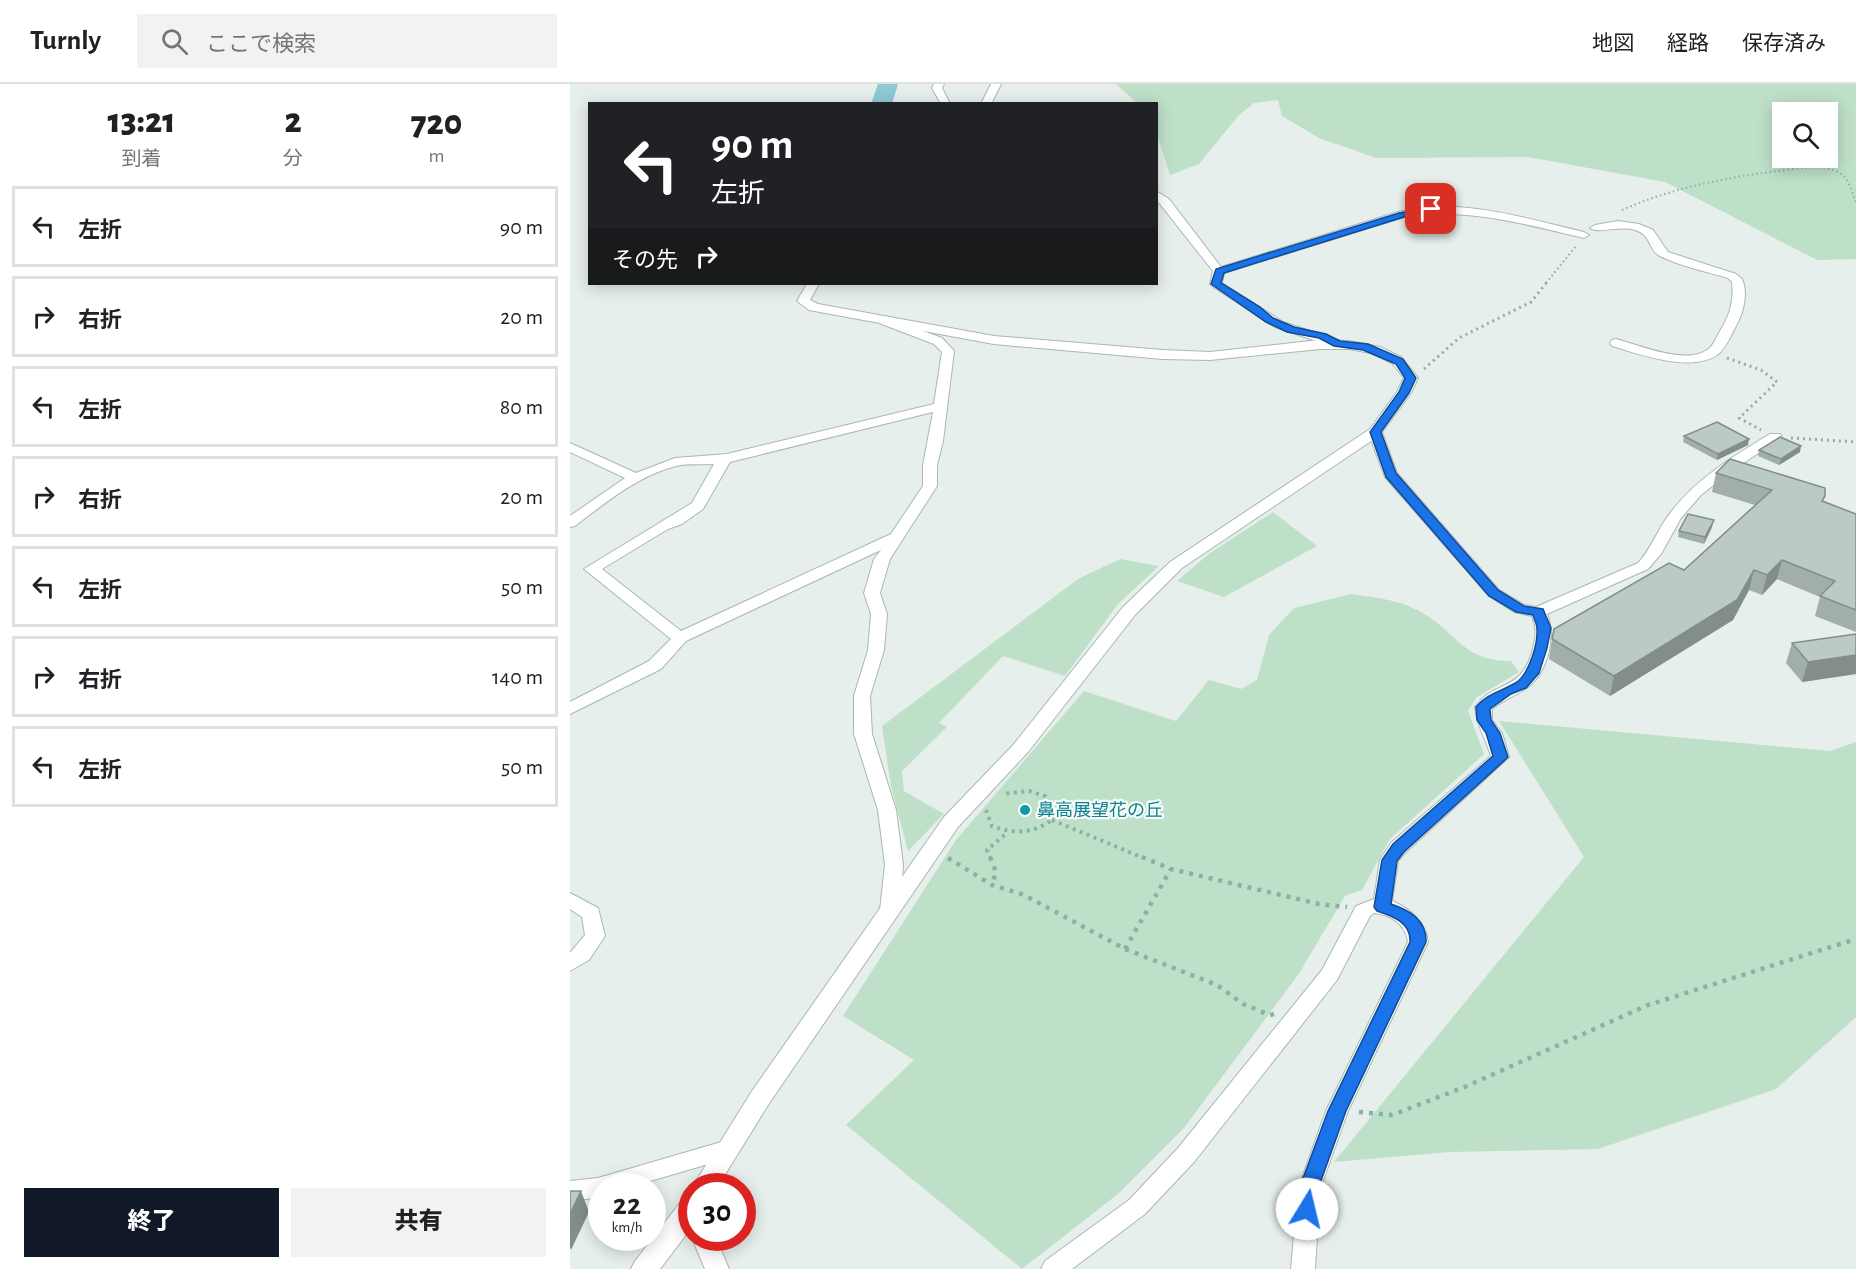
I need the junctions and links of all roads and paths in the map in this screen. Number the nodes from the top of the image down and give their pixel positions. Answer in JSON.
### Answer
{"nodes":[{"id":1,"x":939,"y":84,"type":"edge"},
{"id":2,"x":996,"y":84,"type":"edge"},
{"id":3,"x":945,"y":102,"type":"edge"},
{"id":4,"x":987,"y":102,"type":"edge"},
{"id":5,"x":1158,"y":196,"type":"edge"},
{"id":6,"x":1595,"y":228,"type":"dead end"},
{"id":7,"x":1584,"y":235,"type":"dead end"},
{"id":8,"x":1219,"y":271,"type":"junction"},
{"id":9,"x":812,"y":285,"type":"edge"},
{"id":10,"x":883,"y":320,"type":"junction"},
{"id":11,"x":1616,"y":343,"type":"dead end"},
{"id":12,"x":1337,"y":344,"type":"junction"},
{"id":13,"x":1712,"y":353,"type":"junction"},
{"id":14,"x":941,"y":406,"type":"junction"},
{"id":15,"x":1375,"y":432,"type":"junction"},
{"id":16,"x":1775,"y":437,"type":"junction"},
{"id":17,"x":1856,"y":442,"type":"edge"},
{"id":18,"x":570,"y":447,"type":"edge"},
{"id":19,"x":724,"y":459,"type":"junction"},
{"id":20,"x":636,"y":477,"type":"junction"},
{"id":21,"x":570,"y":523,"type":"edge"},
{"id":22,"x":894,"y":538,"type":"junction"},
{"id":23,"x":1538,"y":612,"type":"junction"},
{"id":24,"x":680,"y":638,"type":"junction"},
{"id":25,"x":570,"y":709,"type":"edge"},
{"id":26,"x":981,"y":800,"type":"junction"},
{"id":27,"x":1052,"y":820,"type":"junction"},
{"id":28,"x":1008,"y":832,"type":"junction"},
{"id":29,"x":934,"y":849,"type":"junction"},
{"id":30,"x":1171,"y":869,"type":"junction"},
{"id":31,"x":992,"y":885,"type":"junction"},
{"id":32,"x":570,"y":900,"type":"edge"},
{"id":33,"x":890,"y":910,"type":"junction"},
{"id":34,"x":1359,"y":910,"type":"junction"},
{"id":35,"x":1856,"y":939,"type":"edge"},
{"id":36,"x":1125,"y":949,"type":"junction"},
{"id":37,"x":570,"y":963,"type":"edge"},
{"id":38,"x":1283,"y":1011,"type":"dead end"},
{"id":39,"x":1337,"y":1111,"type":"junction"},
{"id":40,"x":728,"y":1149,"type":"junction"},
{"id":41,"x":648,"y":1173,"type":"edge"},
{"id":42,"x":713,"y":1173,"type":"edge"},
{"id":43,"x":588,"y":1189,"type":"edge"},
{"id":44,"x":570,"y":1191,"type":"edge"},
{"id":45,"x":678,"y":1226,"type":"edge"},
{"id":46,"x":709,"y":1251,"type":"edge"},
{"id":47,"x":644,"y":1269,"type":"edge"},
{"id":48,"x":717,"y":1269,"type":"edge"},
{"id":49,"x":1053,"y":1269,"type":"edge"},
{"id":50,"x":1303,"y":1269,"type":"edge"}],
"edges":[{"from":1,"to":3,"type":"street"},
{"from":2,"to":4,"type":"street"},
{"from":5,"to":8,"type":"street"},
{"from":6,"to":13,"type":"street"},
{"from":7,"to":8,"type":"street"},
{"from":8,"to":12,"type":"street"},
{"from":9,"to":10,"type":"street"},
{"from":10,"to":12,"type":"street"},
{"from":10,"to":14,"type":"street"},
{"from":11,"to":13,"type":"street"},
{"from":12,"to":15,"type":"street"},
{"from":13,"to":16,"type":"path"},
{"from":14,"to":19,"type":"street"},
{"from":14,"to":22,"type":"street"},
{"from":15,"to":23,"type":"street"},
{"from":15,"to":26,"type":"street"},
{"from":16,"to":17,"type":"path"},
{"from":16,"to":23,"type":"street"},
{"from":18,"to":20,"type":"street"},
{"from":19,"to":20,"type":"street"},
{"from":19,"to":24,"type":"street"},
{"from":20,"to":21,"type":"street"},
{"from":22,"to":24,"type":"street"},
{"from":22,"to":33,"type":"street"},
{"from":23,"to":34,"type":"street"},
{"from":24,"to":25,"type":"street"},
{"from":26,"to":27,"type":"path"},
{"from":26,"to":28,"type":"path"},
{"from":26,"to":29,"type":"street"},
{"from":27,"to":28,"type":"path"},
{"from":27,"to":30,"type":"path"},
{"from":28,"to":31,"type":"path"},
{"from":29,"to":31,"type":"path"},
{"from":29,"to":33,"type":"street"},
{"from":30,"to":34,"type":"path"},
{"from":30,"to":36,"type":"path"},
{"from":31,"to":36,"type":"path"},
{"from":32,"to":37,"type":"street"},
{"from":33,"to":40,"type":"street"},
{"from":34,"to":39,"type":"street"},
{"from":34,"to":49,"type":"street"},
{"from":35,"to":39,"type":"path"},
{"from":36,"to":38,"type":"path"},
{"from":39,"to":50,"type":"street"},
{"from":40,"to":41,"type":"street"},
{"from":40,"to":42,"type":"street"},
{"from":43,"to":44,"type":"street"},
{"from":45,"to":47,"type":"street"},
{"from":46,"to":48,"type":"street"}]}
